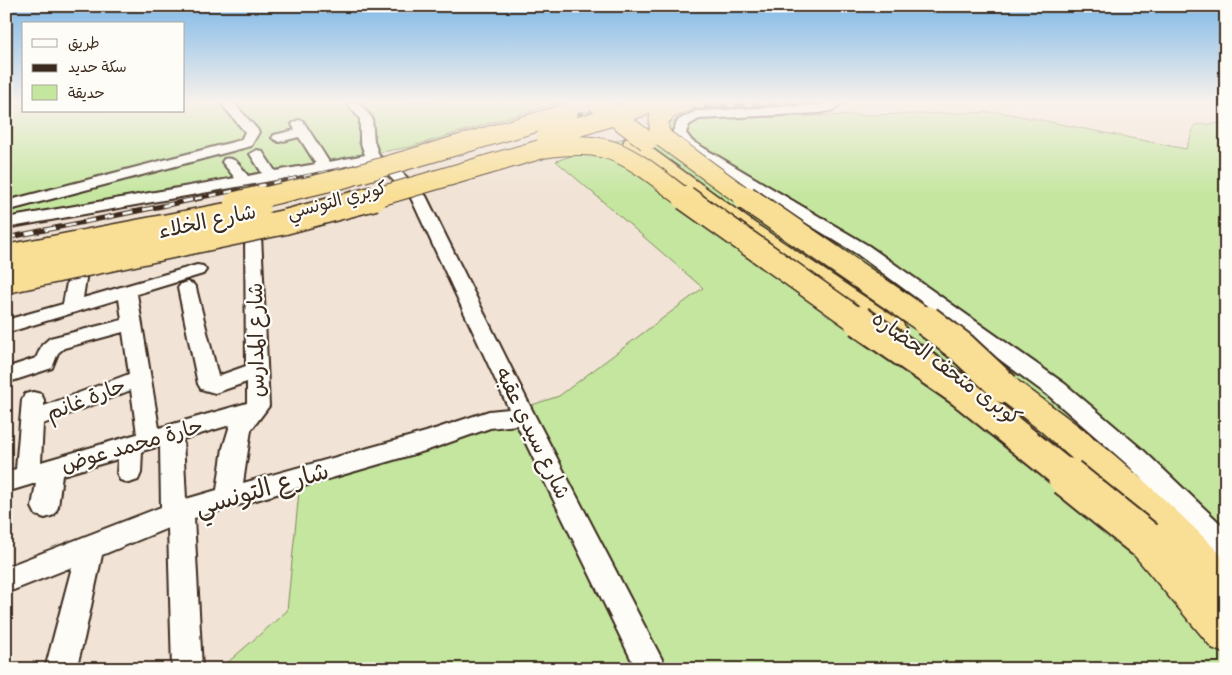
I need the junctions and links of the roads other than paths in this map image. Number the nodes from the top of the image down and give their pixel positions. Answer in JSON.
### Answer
{"nodes":[{"id":1,"x":252,"y":132,"type":"edge"},
{"id":2,"x":295,"y":132,"type":"edge"},
{"id":3,"x":304,"y":132,"type":"edge"},
{"id":4,"x":364,"y":132,"type":"edge"},
{"id":5,"x":488,"y":132,"type":"edge"},
{"id":6,"x":501,"y":132,"type":"edge"},
{"id":7,"x":527,"y":132,"type":"edge"},
{"id":8,"x":561,"y":132,"type":"edge"},
{"id":9,"x":625,"y":132,"type":"edge"},
{"id":10,"x":629,"y":132,"type":"edge"},
{"id":11,"x":661,"y":132,"type":"edge"},
{"id":12,"x":679,"y":132,"type":"edge"},
{"id":13,"x":279,"y":138,"type":"dead end"},
{"id":14,"x":639,"y":142,"type":"junction"},
{"id":15,"x":462,"y":144,"type":"junction"},
{"id":16,"x":257,"y":154,"type":"dead end"},
{"id":17,"x":287,"y":157,"type":"dead end"},
{"id":18,"x":373,"y":158,"type":"junction"},
{"id":19,"x":229,"y":162,"type":"dead end"},
{"id":20,"x":325,"y":167,"type":"junction"},
{"id":21,"x":300,"y":172,"type":"junction"},
{"id":22,"x":271,"y":176,"type":"junction"},
{"id":23,"x":133,"y":179,"type":"junction"},
{"id":24,"x":245,"y":181,"type":"junction"},
{"id":25,"x":198,"y":189,"type":"junction"},
{"id":26,"x":418,"y":196,"type":"junction"},
{"id":27,"x":130,"y":201,"type":"junction"},
{"id":28,"x":6,"y":206,"type":"edge"},
{"id":29,"x":6,"y":223,"type":"edge"},
{"id":30,"x":253,"y":235,"type":"junction"},
{"id":31,"x":6,"y":249,"type":"edge"},
{"id":32,"x":6,"y":257,"type":"edge"},
{"id":33,"x":197,"y":270,"type":"dead end"},
{"id":34,"x":6,"y":272,"type":"edge"},
{"id":35,"x":78,"y":272,"type":"junction"},
{"id":36,"x":6,"y":280,"type":"edge"},
{"id":37,"x":187,"y":288,"type":"dead end"},
{"id":38,"x":6,"y":290,"type":"edge"},
{"id":39,"x":127,"y":291,"type":"junction"},
{"id":40,"x":72,"y":307,"type":"junction"},
{"id":41,"x":131,"y":324,"type":"junction"},
{"id":42,"x":6,"y":327,"type":"edge"},
{"id":43,"x":258,"y":370,"type":"junction"},
{"id":44,"x":6,"y":376,"type":"edge"},
{"id":45,"x":140,"y":378,"type":"junction"},
{"id":46,"x":1005,"y":388,"type":"junction"},
{"id":47,"x":257,"y":408,"type":"junction"},
{"id":48,"x":524,"y":416,"type":"junction"},
{"id":49,"x":150,"y":440,"type":"junction"},
{"id":50,"x":129,"y":472,"type":"dead end"},
{"id":51,"x":29,"y":475,"type":"edge"},
{"id":52,"x":228,"y":498,"type":"junction"},
{"id":53,"x":44,"y":507,"type":"dead end"},
{"id":54,"x":178,"y":513,"type":"junction"},
{"id":55,"x":1145,"y":540,"type":"junction"},
{"id":56,"x":90,"y":547,"type":"junction"},
{"id":57,"x":1226,"y":547,"type":"edge"},
{"id":58,"x":6,"y":580,"type":"edge"},
{"id":59,"x":1226,"y":588,"type":"edge"},
{"id":60,"x":1226,"y":634,"type":"edge"},
{"id":61,"x":60,"y":669,"type":"edge"},
{"id":62,"x":187,"y":669,"type":"edge"},
{"id":63,"x":652,"y":669,"type":"edge"}],
"edges":[{"from":1,"to":23,"type":"street"},
{"from":2,"to":13,"type":"street"},
{"from":3,"to":20,"type":"street"},
{"from":4,"to":18,"type":"street"},
{"from":5,"to":15,"type":"highway","bridge":true},
{"from":6,"to":15,"type":"highway","bridge":true},
{"from":7,"to":32,"type":"highway","name":"كوبري التونسي","bridge":true},
{"from":8,"to":34,"type":"highway","name":"كوبري التونسي","bridge":true},
{"from":9,"to":14,"type":"highway"},
{"from":10,"to":14,"type":"highway","bridge":true},
{"from":11,"to":46,"type":"highway","bridge":true},
{"from":12,"to":57,"type":"street"},
{"from":14,"to":46,"type":"highway","name":"كوبرى متحف الحضاره","bridge":true},
{"from":14,"to":55,"type":"highway","name":"كوبرى متحف الحضاره","bridge":true},
{"from":15,"to":31,"type":"highway","bridge":true},
{"from":16,"to":22,"type":"street"},
{"from":17,"to":21,"type":"street"},
{"from":18,"to":20,"type":"street"},
{"from":18,"to":26,"type":"street"},
{"from":19,"to":24,"type":"street"},
{"from":20,"to":21,"type":"street"},
{"from":21,"to":22,"type":"street"},
{"from":22,"to":24,"type":"street"},
{"from":23,"to":25,"type":"street"},
{"from":23,"to":27,"type":"street"},
{"from":23,"to":28,"type":"street"},
{"from":24,"to":25,"type":"street"},
{"from":25,"to":27,"type":"street"},
{"from":26,"to":30,"type":"street","name":"شارع الخلاء"},
{"from":26,"to":48,"type":"street","name":"شارع سيدي عقبه"},
{"from":27,"to":29,"type":"street"},
{"from":30,"to":35,"type":"street","name":"شارع الخلاء"},
{"from":30,"to":43,"type":"street","name":"شارع المدارس"},
{"from":33,"to":39,"type":"street"},
{"from":35,"to":38,"type":"street","name":"شارع الخلاء"},
{"from":35,"to":40,"type":"street"},
{"from":36,"to":55,"type":"highway","bridge":true},
{"from":37,"to":43,"type":"street"},
{"from":39,"to":40,"type":"street"},
{"from":39,"to":41,"type":"street"},
{"from":40,"to":42,"type":"street"},
{"from":41,"to":44,"type":"street"},
{"from":41,"to":45,"type":"street"},
{"from":43,"to":47,"type":"street","name":"شارع المدارس"},
{"from":45,"to":49,"type":"street"},
{"from":45,"to":51,"type":"street","name":"حارة غانم"},
{"from":46,"to":59,"type":"highway","name":"كوبرى متحف الحضاره"},
{"from":47,"to":49,"type":"street","name":"حارة محمد عوض"},
{"from":47,"to":52,"type":"street","name":"شارع المدارس"},
{"from":48,"to":52,"type":"street","name":"شارع التونسي"},
{"from":48,"to":63,"type":"street","name":"شارع سيدي عقبه"},
{"from":49,"to":50,"type":"street"},
{"from":49,"to":51,"type":"street","name":"حارة محمد عوض"},
{"from":49,"to":54,"type":"street"},
{"from":51,"to":53,"type":"street"},
{"from":52,"to":54,"type":"street","name":"شارع التونسي"},
{"from":54,"to":56,"type":"street","name":"شارع التونسي"},
{"from":54,"to":62,"type":"street"},
{"from":55,"to":60,"type":"highway","name":"كوبرى متحف الحضاره"},
{"from":56,"to":58,"type":"street","name":"شارع التونسي"},
{"from":56,"to":61,"type":"street"}]}
